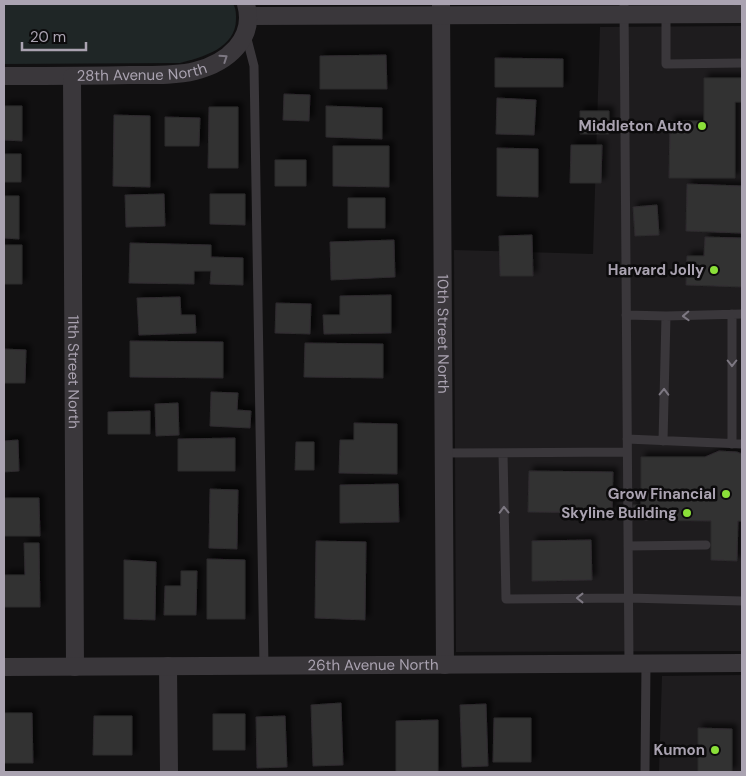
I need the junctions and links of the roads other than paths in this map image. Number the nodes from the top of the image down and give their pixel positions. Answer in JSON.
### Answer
{"nodes":[{"id":1,"x":441,"y":9,"type":"edge"},
{"id":2,"x":624,"y":9,"type":"edge"},
{"id":3,"x":248,"y":10,"type":"edge"},
{"id":4,"x":657,"y":11,"type":"edge"},
{"id":5,"x":742,"y":14,"type":"edge"},
{"id":6,"x":246,"y":34,"type":"junction"},
{"id":7,"x":742,"y":63,"type":"edge"},
{"id":8,"x":4,"y":76,"type":"edge"},
{"id":9,"x":72,"y":77,"type":"junction"},
{"id":10,"x":732,"y":314,"type":"junction"},
{"id":11,"x":742,"y":314,"type":"edge"},
{"id":12,"x":626,"y":315,"type":"junction"},
{"id":13,"x":666,"y":316,"type":"junction"},
{"id":14,"x":627,"y":439,"type":"junction"},
{"id":15,"x":663,"y":441,"type":"junction"},
{"id":16,"x":732,"y":444,"type":"junction"},
{"id":17,"x":742,"y":444,"type":"edge"},
{"id":18,"x":627,"y":452,"type":"junction"},
{"id":19,"x":444,"y":453,"type":"junction"},
{"id":20,"x":503,"y":453,"type":"junction"},
{"id":21,"x":706,"y":545,"type":"dead end"},
{"id":22,"x":628,"y":546,"type":"junction"},
{"id":23,"x":628,"y":598,"type":"junction"},
{"id":24,"x":742,"y":601,"type":"edge"},
{"id":25,"x":742,"y":663,"type":"edge"},
{"id":26,"x":638,"y":664,"type":"junction"},
{"id":27,"x":445,"y":665,"type":"junction"},
{"id":28,"x":168,"y":666,"type":"junction"},
{"id":29,"x":264,"y":666,"type":"junction"},
{"id":30,"x":4,"y":667,"type":"edge"},
{"id":31,"x":75,"y":667,"type":"junction"},
{"id":32,"x":169,"y":772,"type":"edge"},
{"id":33,"x":646,"y":772,"type":"edge"}],
"edges":[{"from":1,"to":2,"type":"street","name":"28th Avenue North"},
{"from":1,"to":3,"type":"street","name":"28th Avenue North"},
{"from":1,"to":19,"type":"street","name":"10th Street North"},
{"from":2,"to":4,"type":"street","name":"28th Avenue North"},
{"from":2,"to":12,"type":"lane"},
{"from":3,"to":6,"type":"street","name":"28th Avenue North"},
{"from":4,"to":5,"type":"street","name":"28th Avenue North"},
{"from":4,"to":7,"type":"lane"},
{"from":9,"to":6,"type":"street","name":"28th Avenue North","one_way":true},
{"from":6,"to":29,"type":"lane"},
{"from":8,"to":9,"type":"street","name":"28th Avenue North"},
{"from":9,"to":31,"type":"street","name":"11th Street North"},
{"from":10,"to":11,"type":"lane"},
{"from":10,"to":13,"type":"lane","one_way":true},
{"from":10,"to":16,"type":"lane","one_way":true},
{"from":12,"to":13,"type":"lane"},
{"from":12,"to":14,"type":"lane"},
{"from":15,"to":13,"type":"lane","one_way":true},
{"from":14,"to":15,"type":"lane"},
{"from":14,"to":18,"type":"lane"},
{"from":15,"to":16,"type":"lane"},
{"from":16,"to":17,"type":"lane"},
{"from":18,"to":20,"type":"lane"},
{"from":18,"to":22,"type":"lane"},
{"from":19,"to":20,"type":"lane"},
{"from":19,"to":27,"type":"street","name":"10th Street North"},
{"from":23,"to":20,"type":"lane","one_way":true},
{"from":21,"to":22,"type":"lane"},
{"from":22,"to":23,"type":"lane"},
{"from":23,"to":24,"type":"lane"},
{"from":23,"to":26,"type":"lane"},
{"from":25,"to":26,"type":"street","name":"26th Avenue North"},
{"from":26,"to":27,"type":"street","name":"26th Avenue North"},
{"from":26,"to":33,"type":"lane"},
{"from":27,"to":29,"type":"street","name":"26th Avenue North"},
{"from":28,"to":29,"type":"street","name":"26th Avenue North"},
{"from":28,"to":31,"type":"street","name":"26th Avenue North"},
{"from":28,"to":32,"type":"street"},
{"from":30,"to":31,"type":"street","name":"26th Avenue North"}]}
